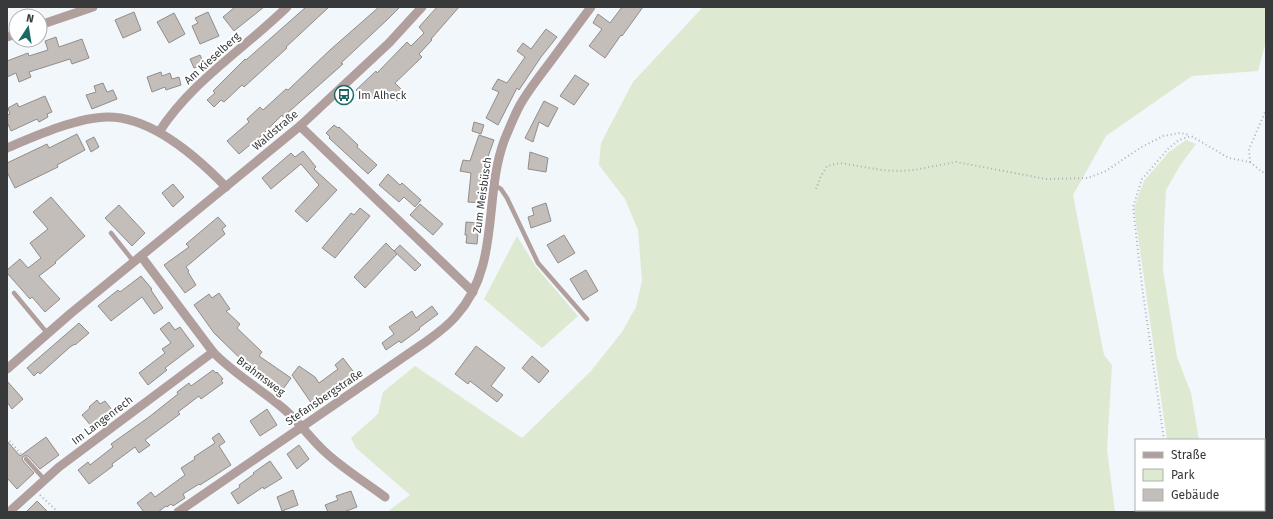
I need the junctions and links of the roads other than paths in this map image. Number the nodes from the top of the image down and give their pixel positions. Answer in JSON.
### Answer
{"nodes":[{"id":1,"x":93,"y":7,"type":"edge"},
{"id":2,"x":287,"y":7,"type":"edge"},
{"id":3,"x":422,"y":7,"type":"edge"},
{"id":4,"x":591,"y":7,"type":"edge"},
{"id":5,"x":48,"y":22,"type":"edge"},
{"id":6,"x":300,"y":126,"type":"junction"},
{"id":7,"x":159,"y":132,"type":"junction"},
{"id":8,"x":7,"y":148,"type":"edge"},
{"id":9,"x":494,"y":185,"type":"junction"},
{"id":10,"x":226,"y":187,"type":"junction"},
{"id":11,"x":111,"y":233,"type":"dead end"},
{"id":12,"x":142,"y":256,"type":"junction"},
{"id":13,"x":134,"y":262,"type":"junction"},
{"id":14,"x":473,"y":292,"type":"junction"},
{"id":15,"x":14,"y":293,"type":"dead end"},
{"id":16,"x":587,"y":319,"type":"dead end"},
{"id":17,"x":48,"y":334,"type":"junction"},
{"id":18,"x":213,"y":352,"type":"junction"},
{"id":19,"x":7,"y":369,"type":"edge"},
{"id":20,"x":302,"y":426,"type":"junction"},
{"id":21,"x":26,"y":459,"type":"road end"},
{"id":22,"x":44,"y":479,"type":"junction"},
{"id":23,"x":385,"y":497,"type":"dead end"},
{"id":24,"x":9,"y":512,"type":"edge"},
{"id":25,"x":178,"y":512,"type":"edge"}],
"edges":[{"from":1,"to":5,"type":"street"},
{"from":2,"to":7,"type":"street","name":"Am Kieselberg"},
{"from":3,"to":6,"type":"street","name":"Waldstraße"},
{"from":4,"to":9,"type":"street","name":"Zum Meisbüsch"},
{"from":6,"to":10,"type":"street","name":"Waldstraße"},
{"from":6,"to":14,"type":"street"},
{"from":7,"to":8,"type":"street"},
{"from":7,"to":10,"type":"street"},
{"from":9,"to":14,"type":"street","name":"Zum Meisbüsch"},
{"from":9,"to":16,"type":"lane"},
{"from":10,"to":12,"type":"street","name":"Waldstraße"},
{"from":11,"to":13,"type":"lane"},
{"from":12,"to":13,"type":"street","name":"Waldstraße"},
{"from":12,"to":18,"type":"street","name":"Brahmsweg"},
{"from":13,"to":17,"type":"street","name":"Waldstraße"},
{"from":14,"to":20,"type":"street","name":"Stefansbergstraße"},
{"from":15,"to":17,"type":"lane"},
{"from":17,"to":19,"type":"street","name":"Waldstraße"},
{"from":18,"to":20,"type":"street","name":"Brahmsweg"},
{"from":18,"to":22,"type":"street","name":"Im Langenrech"},
{"from":20,"to":23,"type":"street","name":"Brahmsweg"},
{"from":20,"to":25,"type":"street","name":"Stefansbergstraße"},
{"from":21,"to":22,"type":"lane"},
{"from":22,"to":24,"type":"street","name":"Im Langenrech"}]}
